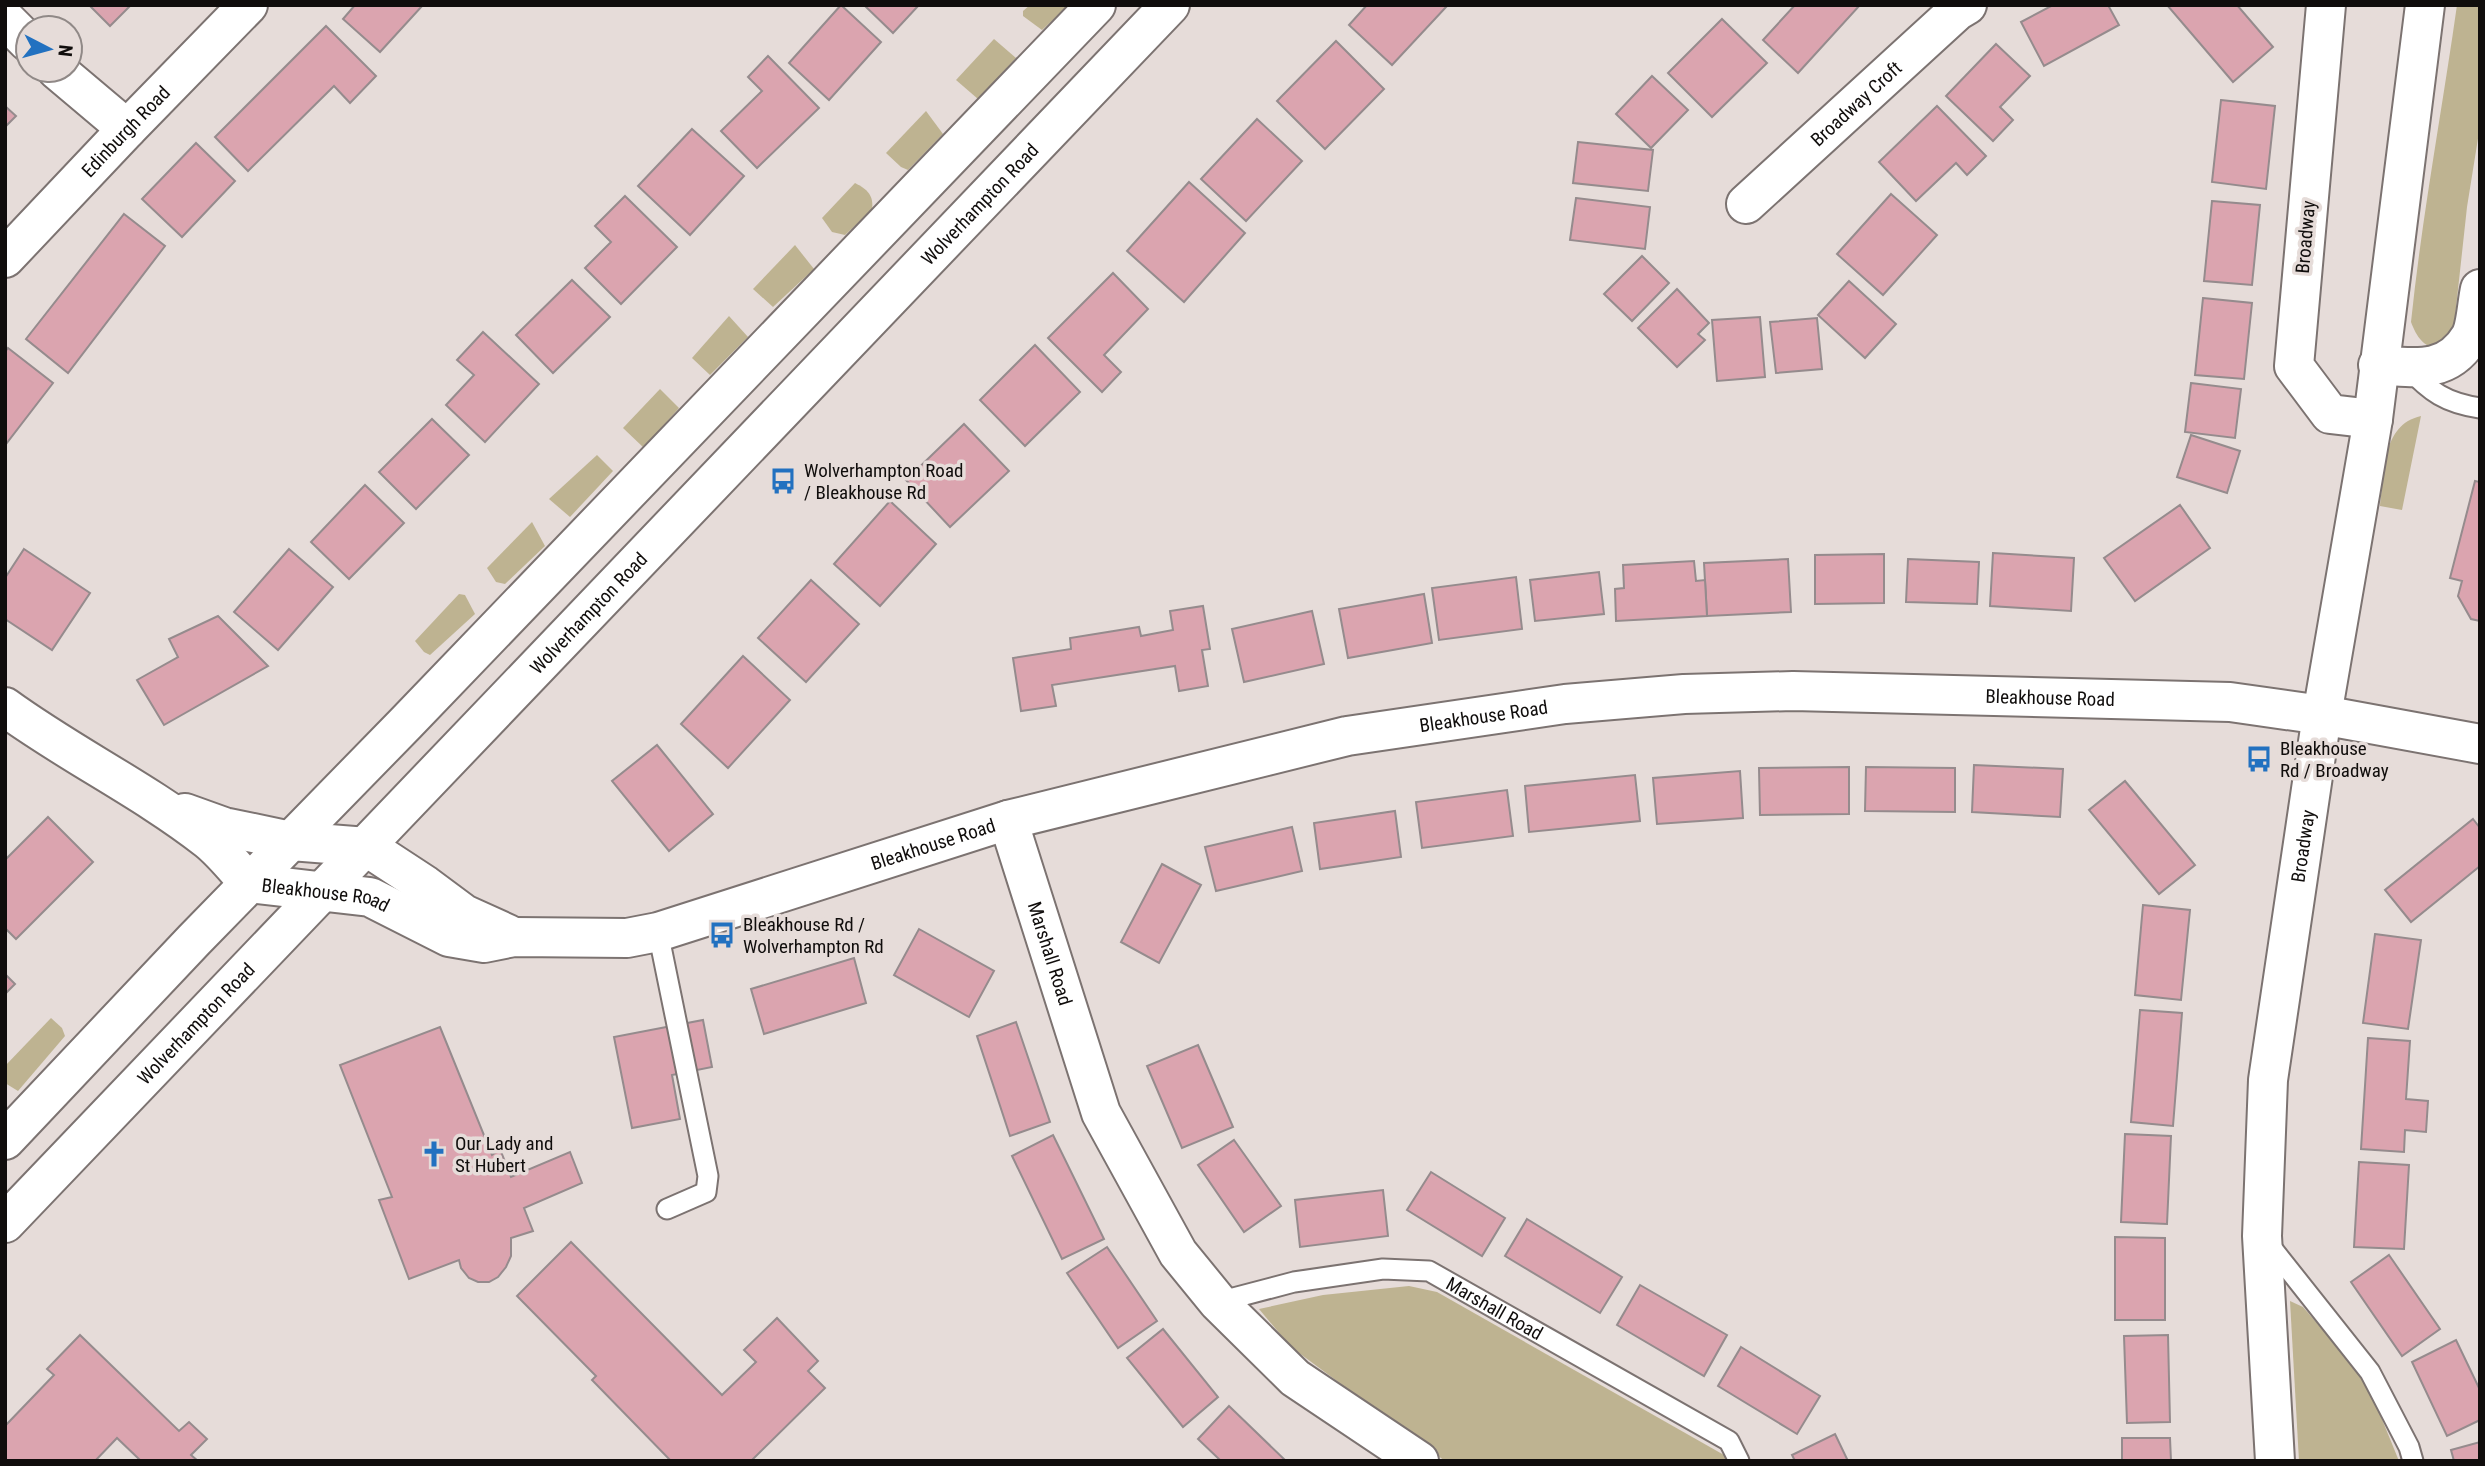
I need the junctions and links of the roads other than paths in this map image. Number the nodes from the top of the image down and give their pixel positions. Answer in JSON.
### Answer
{"nodes":[{"id":1,"x":248,"y":5,"type":"edge"},
{"id":2,"x":1096,"y":5,"type":"edge"},
{"id":3,"x":1170,"y":5,"type":"edge"},
{"id":4,"x":1967,"y":5,"type":"edge"},
{"id":5,"x":2326,"y":5,"type":"edge"},
{"id":6,"x":2425,"y":5,"type":"edge"},
{"id":7,"x":74,"y":84,"type":"edge"},
{"id":8,"x":127,"y":129,"type":"junction"},
{"id":9,"x":1746,"y":204,"type":"dead end"},
{"id":10,"x":5,"y":258,"type":"edge"},
{"id":11,"x":2480,"y":289,"type":"edge"},
{"id":12,"x":2393,"y":366,"type":"junction"},
{"id":13,"x":2480,"y":408,"type":"edge"},
{"id":14,"x":2373,"y":419,"type":"junction"},
{"id":15,"x":5,"y":707,"type":"edge"},
{"id":16,"x":2322,"y":715,"type":"junction"},
{"id":17,"x":2480,"y":744,"type":"edge"},
{"id":18,"x":157,"y":803,"type":"junction"},
{"id":19,"x":1008,"y":820,"type":"junction"},
{"id":20,"x":291,"y":841,"type":"junction"},
{"id":21,"x":367,"y":847,"type":"junction"},
{"id":22,"x":249,"y":883,"type":"junction"},
{"id":23,"x":323,"y":892,"type":"junction"},
{"id":24,"x":658,"y":932,"type":"junction"},
{"id":25,"x":514,"y":937,"type":"junction"},
{"id":26,"x":5,"y":1140,"type":"edge"},
{"id":27,"x":667,"y":1209,"type":"dead end"},
{"id":28,"x":5,"y":1223,"type":"edge"},
{"id":29,"x":2262,"y":1236,"type":"junction"},
{"id":30,"x":1218,"y":1302,"type":"junction"},
{"id":31,"x":1419,"y":1461,"type":"edge"},
{"id":32,"x":1739,"y":1461,"type":"edge"},
{"id":33,"x":2275,"y":1461,"type":"edge"},
{"id":34,"x":2413,"y":1461,"type":"edge"}],
"edges":[{"from":1,"to":8,"type":"main road","name":"Edinburgh Road"},
{"from":2,"to":20,"type":"main road"},
{"from":3,"to":21,"type":"main road","name":"Wolverhampton Road"},
{"from":4,"to":9,"type":"main road","name":"Broadway Croft"},
{"from":5,"to":14,"type":"main road","name":"Broadway"},
{"from":6,"to":12,"type":"main road","name":"Broadway"},
{"from":7,"to":8,"type":"main road"},
{"from":8,"to":10,"type":"main road","name":"Edinburgh Road"},
{"from":11,"to":12,"type":"main road"},
{"from":12,"to":13,"type":"lane"},
{"from":12,"to":14,"type":"main road","name":"Broadway"},
{"from":14,"to":16,"type":"main road","name":"Broadway"},
{"from":15,"to":18,"type":"main road","name":"Bleakhouse Road"},
{"from":16,"to":17,"type":"main road","name":"Bleakhouse Road"},
{"from":16,"to":19,"type":"main road","name":"Bleakhouse Road"},
{"from":16,"to":29,"type":"main road","name":"Broadway"},
{"from":18,"to":20,"type":"main road","name":"Bleakhouse Road"},
{"from":18,"to":22,"type":"main road","name":"Bleakhouse Road"},
{"from":19,"to":24,"type":"main road","name":"Bleakhouse Road"},
{"from":19,"to":30,"type":"main road","name":"Marshall Road"},
{"from":20,"to":21,"type":"main road","name":"Bleakhouse Road"},
{"from":20,"to":22,"type":"main road"},
{"from":21,"to":23,"type":"main road","name":"Wolverhampton Road"},
{"from":21,"to":25,"type":"main road","name":"Bleakhouse Road"},
{"from":22,"to":23,"type":"main road","name":"Bleakhouse Road"},
{"from":22,"to":26,"type":"main road"},
{"from":23,"to":25,"type":"main road","name":"Bleakhouse Road"},
{"from":23,"to":28,"type":"main road","name":"Wolverhampton Road"},
{"from":24,"to":25,"type":"main road","name":"Bleakhouse Road"},
{"from":24,"to":27,"type":"lane"},
{"from":29,"to":33,"type":"main road","name":"Broadway"},
{"from":29,"to":34,"type":"lane"},
{"from":30,"to":31,"type":"main road","name":"Marshall Road"},
{"from":30,"to":32,"type":"lane","name":"Marshall Road"}]}
